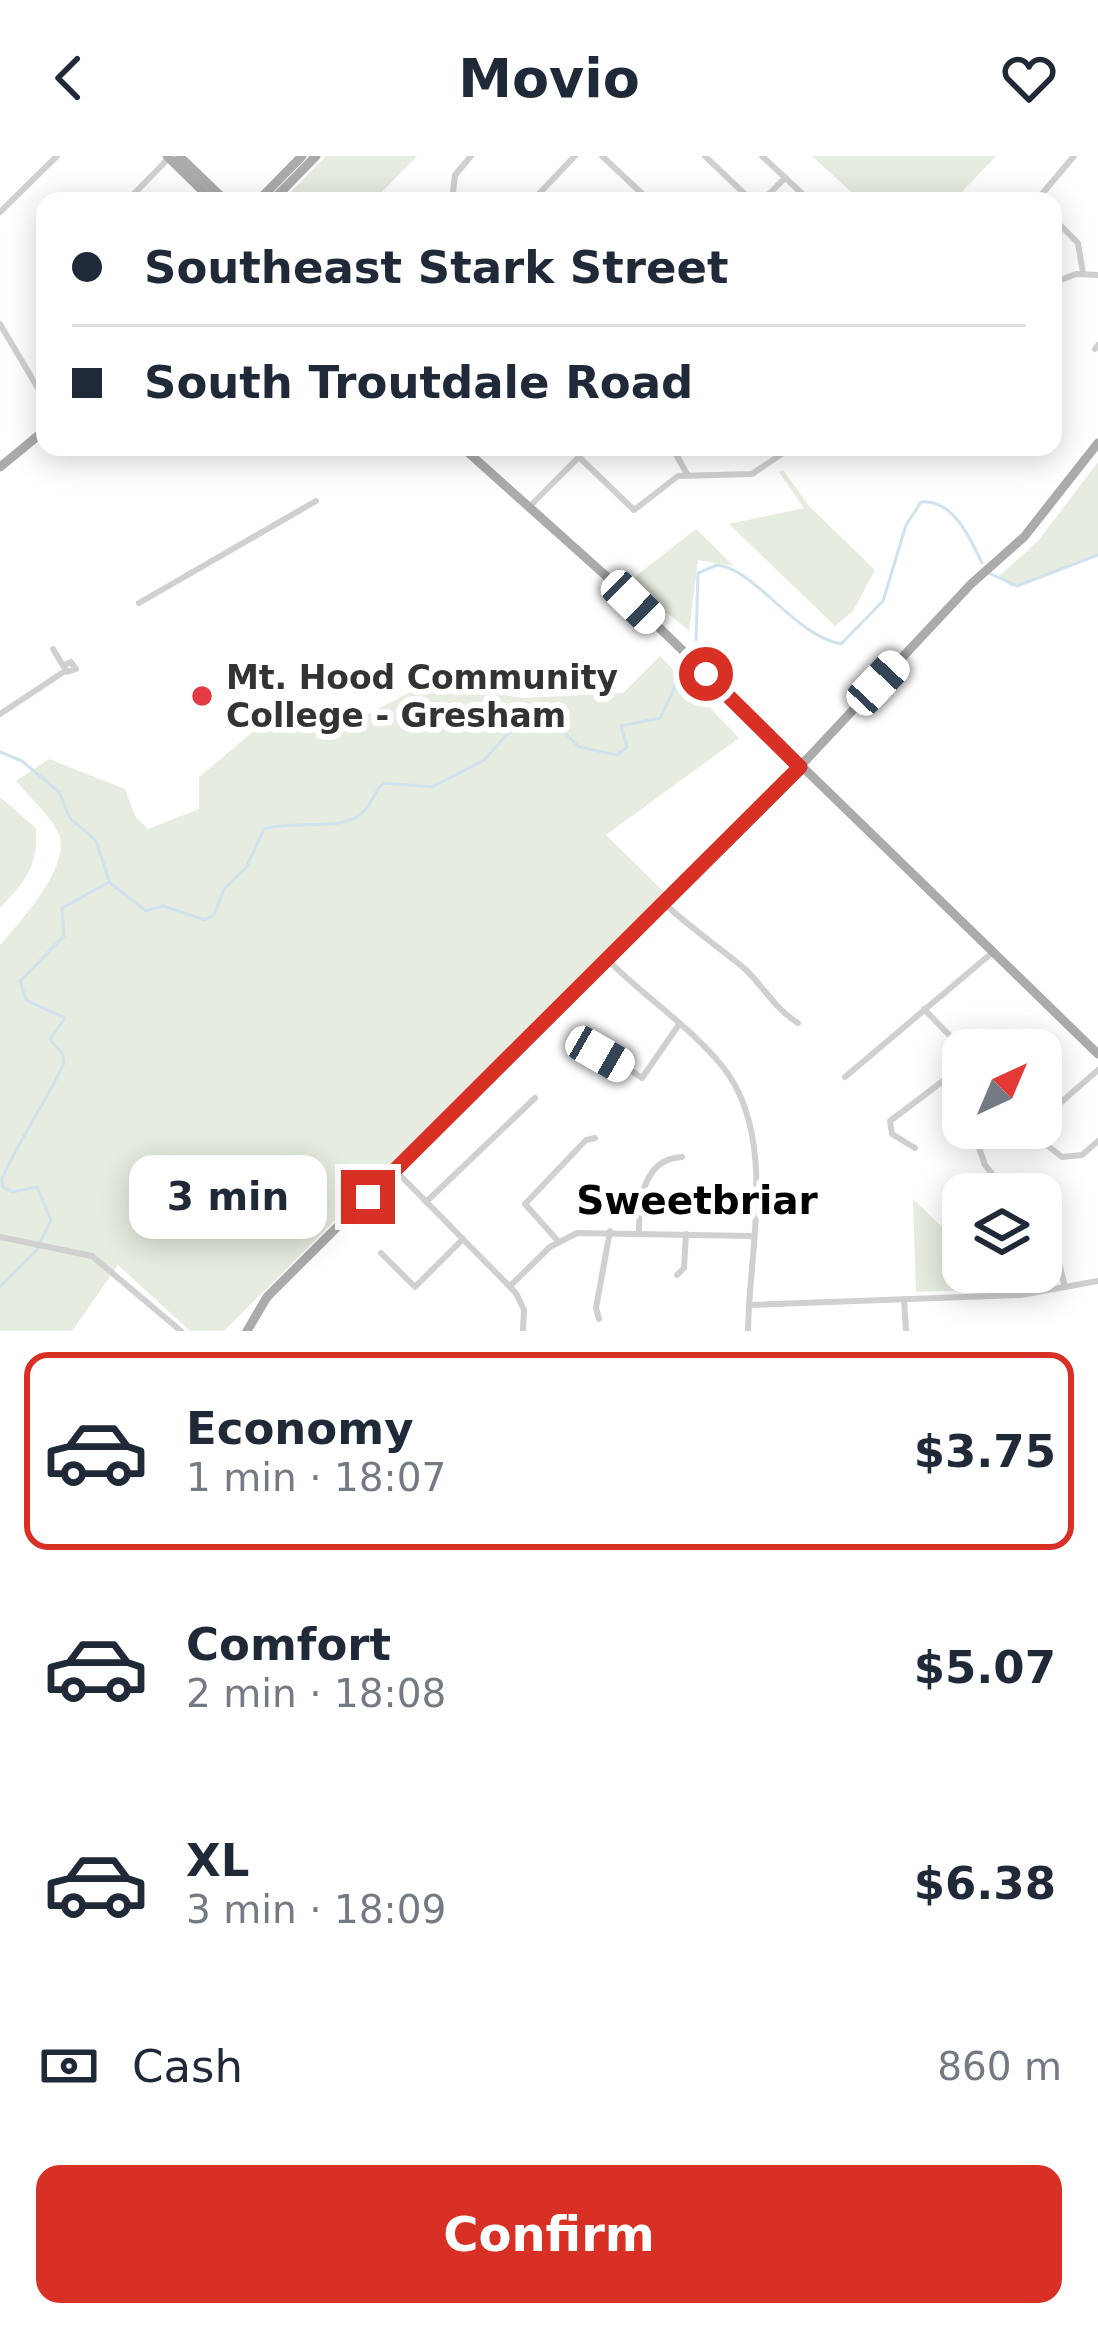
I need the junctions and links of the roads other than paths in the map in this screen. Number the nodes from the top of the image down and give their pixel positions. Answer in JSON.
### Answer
{"nodes":[{"id":1,"x":57,"y":156,"type":"edge"},
{"id":2,"x":302,"y":156,"type":"edge"},
{"id":3,"x":316,"y":156,"type":"edge"},
{"id":4,"x":454,"y":156,"type":"edge"},
{"id":5,"x":471,"y":156,"type":"edge"},
{"id":6,"x":575,"y":156,"type":"edge"},
{"id":7,"x":602,"y":156,"type":"edge"},
{"id":8,"x":705,"y":156,"type":"edge"},
{"id":9,"x":762,"y":156,"type":"edge"},
{"id":10,"x":1074,"y":156,"type":"edge"},
{"id":11,"x":171,"y":157,"type":"edge"},
{"id":12,"x":463,"y":164,"type":"junction"},
{"id":13,"x":785,"y":178,"type":"junction"},
{"id":14,"x":136,"y":192,"type":"edge"},
{"id":15,"x":204,"y":192,"type":"edge"},
{"id":16,"x":215,"y":192,"type":"edge"},
{"id":17,"x":267,"y":192,"type":"edge"},
{"id":18,"x":281,"y":192,"type":"edge"},
{"id":19,"x":452,"y":192,"type":"edge"},
{"id":20,"x":541,"y":192,"type":"edge"},
{"id":21,"x":640,"y":192,"type":"edge"},
{"id":22,"x":743,"y":192,"type":"edge"},
{"id":23,"x":772,"y":192,"type":"edge"},
{"id":24,"x":800,"y":192,"type":"edge"},
{"id":25,"x":1044,"y":192,"type":"edge"},
{"id":26,"x":0,"y":212,"type":"edge"},
{"id":27,"x":1062,"y":227,"type":"edge"},
{"id":28,"x":1083,"y":273,"type":"junction"},
{"id":29,"x":1098,"y":275,"type":"edge"},
{"id":30,"x":1062,"y":281,"type":"edge"},
{"id":31,"x":0,"y":324,"type":"edge"},
{"id":32,"x":36,"y":385,"type":"edge"},
{"id":33,"x":36,"y":437,"type":"edge"},
{"id":34,"x":1098,"y":443,"type":"edge"},
{"id":35,"x":472,"y":456,"type":"edge"},
{"id":36,"x":677,"y":456,"type":"edge"},
{"id":37,"x":778,"y":456,"type":"edge"},
{"id":38,"x":0,"y":467,"type":"edge"},
{"id":39,"x":686,"y":474,"type":"junction"},
{"id":40,"x":316,"y":501,"type":"dead end"},
{"id":41,"x":531,"y":505,"type":"junction"},
{"id":42,"x":139,"y":602,"type":"dead end"},
{"id":43,"x":53,"y":649,"type":"dead end"},
{"id":44,"x":0,"y":713,"type":"edge"},
{"id":45,"x":800,"y":767,"type":"junction"},
{"id":46,"x":664,"y":902,"type":"junction"},
{"id":47,"x":993,"y":952,"type":"junction"},
{"id":48,"x":607,"y":959,"type":"junction"},
{"id":49,"x":924,"y":1010,"type":"junction"},
{"id":50,"x":798,"y":1023,"type":"dead end"},
{"id":51,"x":678,"y":1026,"type":"junction"},
{"id":52,"x":943,"y":1029,"type":"edge"},
{"id":53,"x":590,"y":1042,"type":"dead end"},
{"id":54,"x":1098,"y":1054,"type":"edge"},
{"id":55,"x":1098,"y":1070,"type":"edge"},
{"id":56,"x":845,"y":1076,"type":"dead end"},
{"id":57,"x":942,"y":1082,"type":"edge"},
{"id":58,"x":535,"y":1098,"type":"dead end"},
{"id":59,"x":595,"y":1138,"type":"dead end"},
{"id":60,"x":1098,"y":1141,"type":"edge"},
{"id":61,"x":916,"y":1148,"type":"dead end"},
{"id":62,"x":682,"y":1157,"type":"dead end"},
{"id":63,"x":394,"y":1170,"type":"junction"},
{"id":64,"x":426,"y":1202,"type":"junction"},
{"id":65,"x":610,"y":1231,"type":"junction"},
{"id":66,"x":639,"y":1231,"type":"junction"},
{"id":67,"x":686,"y":1234,"type":"junction"},
{"id":68,"x":751,"y":1236,"type":"junction"},
{"id":69,"x":0,"y":1237,"type":"edge"},
{"id":70,"x":463,"y":1239,"type":"junction"},
{"id":71,"x":558,"y":1240,"type":"junction"},
{"id":72,"x":381,"y":1253,"type":"dead end"},
{"id":73,"x":677,"y":1275,"type":"dead end"},
{"id":74,"x":1062,"y":1276,"type":"edge"},
{"id":75,"x":1098,"y":1281,"type":"edge"},
{"id":76,"x":510,"y":1286,"type":"junction"},
{"id":77,"x":1065,"y":1288,"type":"junction"},
{"id":78,"x":904,"y":1299,"type":"junction"},
{"id":79,"x":748,"y":1305,"type":"junction"},
{"id":80,"x":599,"y":1319,"type":"dead end"},
{"id":81,"x":181,"y":1331,"type":"edge"},
{"id":82,"x":247,"y":1331,"type":"edge"},
{"id":83,"x":523,"y":1331,"type":"edge"},
{"id":84,"x":748,"y":1331,"type":"edge"},
{"id":85,"x":905,"y":1331,"type":"edge"}],
"edges":[{"from":1,"to":26,"type":"street"},
{"from":2,"to":17,"type":"main road"},
{"from":3,"to":18,"type":"main road"},
{"from":4,"to":12,"type":"street"},
{"from":5,"to":12,"type":"street"},
{"from":6,"to":20,"type":"street"},
{"from":7,"to":21,"type":"street"},
{"from":8,"to":22,"type":"street"},
{"from":9,"to":13,"type":"street"},
{"from":10,"to":25,"type":"street"},
{"from":11,"to":14,"type":"street"},
{"from":11,"to":15,"type":"main road"},
{"from":11,"to":16,"type":"main road"},
{"from":12,"to":19,"type":"street"},
{"from":13,"to":23,"type":"street"},
{"from":13,"to":24,"type":"street"},
{"from":27,"to":28,"type":"street"},
{"from":28,"to":29,"type":"street"},
{"from":28,"to":30,"type":"street"},
{"from":31,"to":32,"type":"street"},
{"from":33,"to":38,"type":"main road"},
{"from":34,"to":45,"type":"main road"},
{"from":35,"to":41,"type":"main road"},
{"from":36,"to":39,"type":"street"},
{"from":37,"to":39,"type":"street"},
{"from":39,"to":41,"type":"street"},
{"from":40,"to":42,"type":"street"},
{"from":41,"to":45,"type":"main road"},
{"from":43,"to":44,"type":"street"},
{"from":45,"to":46,"type":"main road"},
{"from":45,"to":47,"type":"main road"},
{"from":46,"to":48,"type":"main road"},
{"from":46,"to":50,"type":"street"},
{"from":47,"to":49,"type":"street"},
{"from":47,"to":54,"type":"main road"},
{"from":48,"to":51,"type":"street"},
{"from":48,"to":63,"type":"main road"},
{"from":49,"to":52,"type":"street"},
{"from":49,"to":56,"type":"street"},
{"from":51,"to":53,"type":"street"},
{"from":51,"to":68,"type":"street"},
{"from":55,"to":60,"type":"street"},
{"from":57,"to":61,"type":"street"},
{"from":58,"to":64,"type":"street"},
{"from":59,"to":71,"type":"street"},
{"from":62,"to":66,"type":"street"},
{"from":63,"to":64,"type":"street"},
{"from":63,"to":82,"type":"main road"},
{"from":64,"to":70,"type":"street"},
{"from":65,"to":66,"type":"street"},
{"from":65,"to":71,"type":"street"},
{"from":65,"to":80,"type":"street"},
{"from":66,"to":67,"type":"street"},
{"from":67,"to":68,"type":"street"},
{"from":67,"to":73,"type":"street"},
{"from":68,"to":79,"type":"street"},
{"from":69,"to":81,"type":"street"},
{"from":70,"to":72,"type":"street"},
{"from":70,"to":76,"type":"street"},
{"from":71,"to":76,"type":"street"},
{"from":74,"to":77,"type":"street"},
{"from":75,"to":77,"type":"street"},
{"from":76,"to":83,"type":"street"},
{"from":77,"to":78,"type":"street"},
{"from":78,"to":79,"type":"street"},
{"from":78,"to":85,"type":"street"},
{"from":79,"to":84,"type":"street"}]}
